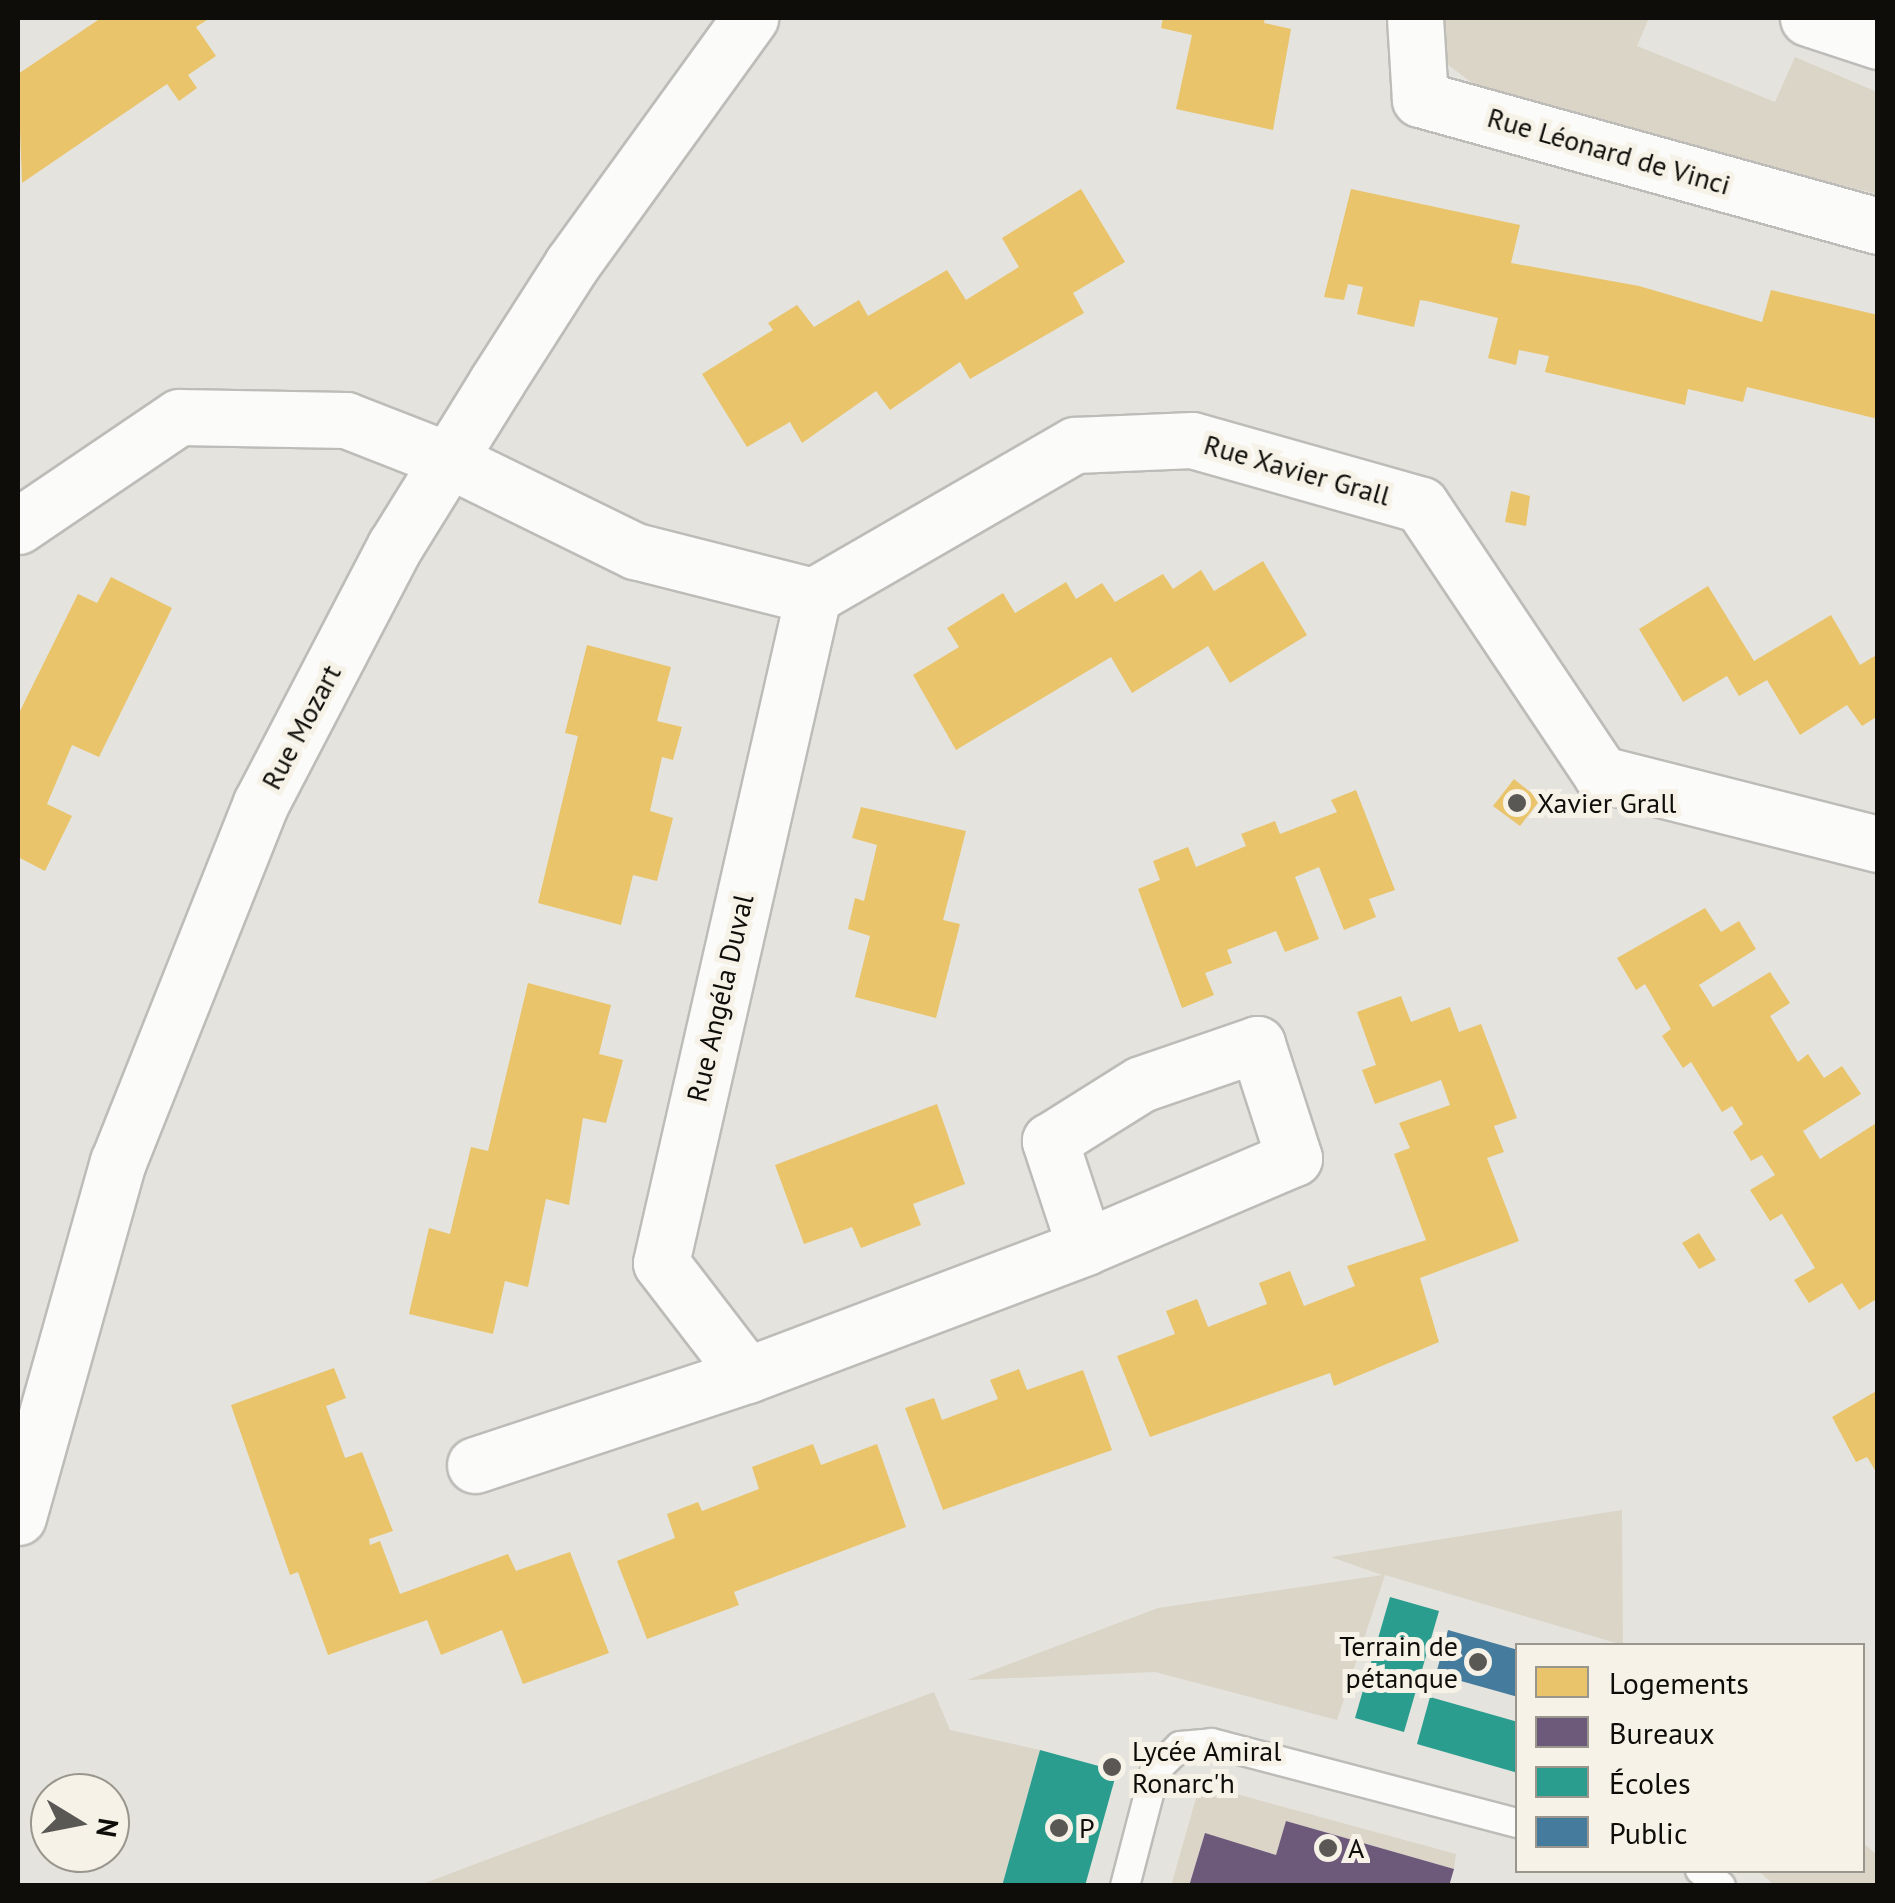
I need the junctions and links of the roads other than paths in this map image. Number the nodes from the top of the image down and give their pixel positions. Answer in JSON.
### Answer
{"nodes":[{"id":1,"x":750,"y":18,"type":"edge"},
{"id":2,"x":1415,"y":18,"type":"edge"},
{"id":3,"x":1808,"y":18,"type":"edge"},
{"id":4,"x":1878,"y":40,"type":"edge"},
{"id":5,"x":1878,"y":226,"type":"edge"},
{"id":6,"x":450,"y":460,"type":"junction"},
{"id":7,"x":18,"y":526,"type":"edge"},
{"id":8,"x":813,"y":596,"type":"junction"},
{"id":9,"x":1878,"y":844,"type":"edge"},
{"id":10,"x":1085,"y":1247,"type":"dead end"},
{"id":11,"x":746,"y":1375,"type":"junction"},
{"id":12,"x":475,"y":1465,"type":"dead end"},
{"id":13,"x":18,"y":1517,"type":"edge"},
{"id":14,"x":1515,"y":1822,"type":"edge"},
{"id":15,"x":1125,"y":1886,"type":"edge"}],
"edges":[{"from":1,"to":6,"type":"street","name":"Rue Mozart"},
{"from":2,"to":5,"type":"street","name":"Rue Léonard de Vinci"},
{"from":3,"to":4,"type":"street"},
{"from":6,"to":7,"type":"street"},
{"from":6,"to":8,"type":"street"},
{"from":6,"to":13,"type":"street","name":"Rue Mozart"},
{"from":8,"to":9,"type":"street","name":"Rue Xavier Grall"},
{"from":8,"to":11,"type":"street","name":"Rue Angéla Duval"},
{"from":10,"to":11,"type":"street"},
{"from":11,"to":12,"type":"street"},
{"from":14,"to":15,"type":"lane"}]}
